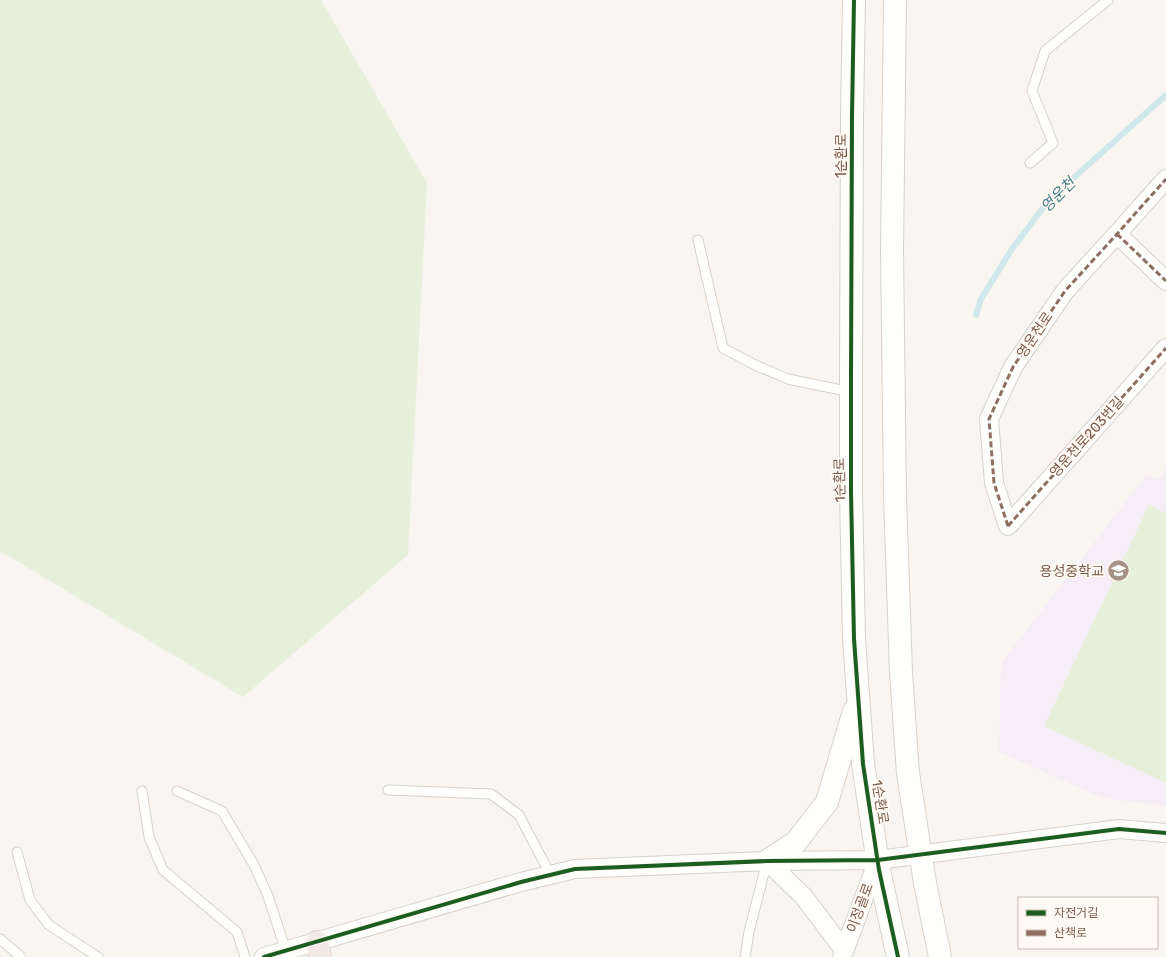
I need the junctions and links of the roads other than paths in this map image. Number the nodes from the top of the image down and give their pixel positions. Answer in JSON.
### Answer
{"nodes":[{"id":1,"x":854,"y":0,"type":"edge"},
{"id":2,"x":895,"y":0,"type":"edge"},
{"id":3,"x":1108,"y":0,"type":"edge"},
{"id":4,"x":1030,"y":163,"type":"dead end"},
{"id":5,"x":1166,"y":178,"type":"edge"},
{"id":6,"x":1118,"y":234,"type":"junction"},
{"id":7,"x":698,"y":240,"type":"dead end"},
{"id":8,"x":1166,"y":281,"type":"edge"},
{"id":9,"x":1166,"y":348,"type":"edge"},
{"id":10,"x":851,"y":392,"type":"junction"},
{"id":11,"x":1008,"y":526,"type":"joint"},
{"id":12,"x":858,"y":695,"type":"junction"},
{"id":13,"x":142,"y":790,"type":"dead end"},
{"id":14,"x":388,"y":790,"type":"dead end"},
{"id":15,"x":177,"y":791,"type":"dead end"},
{"id":16,"x":1166,"y":833,"type":"edge"},
{"id":17,"x":17,"y":852,"type":"dead end"},
{"id":18,"x":878,"y":860,"type":"junction"},
{"id":19,"x":767,"y":861,"type":"junction"},
{"id":20,"x":550,"y":874,"type":"junction"},
{"id":21,"x":0,"y":939,"type":"edge"},
{"id":22,"x":307,"y":950,"type":"edge"},
{"id":23,"x":843,"y":954,"type":"edge"},
{"id":24,"x":21,"y":957,"type":"edge"},
{"id":25,"x":98,"y":957,"type":"edge"},
{"id":26,"x":245,"y":957,"type":"edge"},
{"id":27,"x":264,"y":957,"type":"edge"},
{"id":28,"x":745,"y":957,"type":"edge"},
{"id":29,"x":898,"y":957,"type":"edge"},
{"id":30,"x":940,"y":957,"type":"edge"}],
"edges":[{"from":1,"to":10,"type":"street","name":"1순환로"},
{"from":2,"to":30,"type":"street"},
{"from":3,"to":4,"type":"lane"},
{"from":5,"to":6,"type":"street","name":"영운천로"},
{"from":6,"to":8,"type":"street"},
{"from":6,"to":11,"type":"street","name":"영운천로"},
{"from":7,"to":10,"type":"lane"},
{"from":9,"to":11,"type":"street","name":"영운천로203번길"},
{"from":10,"to":12,"type":"street","name":"1순환로"},
{"from":12,"to":18,"type":"street","name":"1순환로"},
{"from":12,"to":19,"type":"street"},
{"from":13,"to":26,"type":"lane"},
{"from":14,"to":20,"type":"lane"},
{"from":15,"to":22,"type":"lane"},
{"from":16,"to":18,"type":"street"},
{"from":17,"to":25,"type":"lane"},
{"from":18,"to":19,"type":"street"},
{"from":18,"to":23,"type":"street","name":"이정골로"},
{"from":18,"to":29,"type":"street","name":"1순환로"},
{"from":19,"to":20,"type":"street"},
{"from":19,"to":23,"type":"street"},
{"from":19,"to":28,"type":"lane"},
{"from":20,"to":22,"type":"street"},
{"from":21,"to":24,"type":"lane"},
{"from":22,"to":27,"type":"street"}]}
